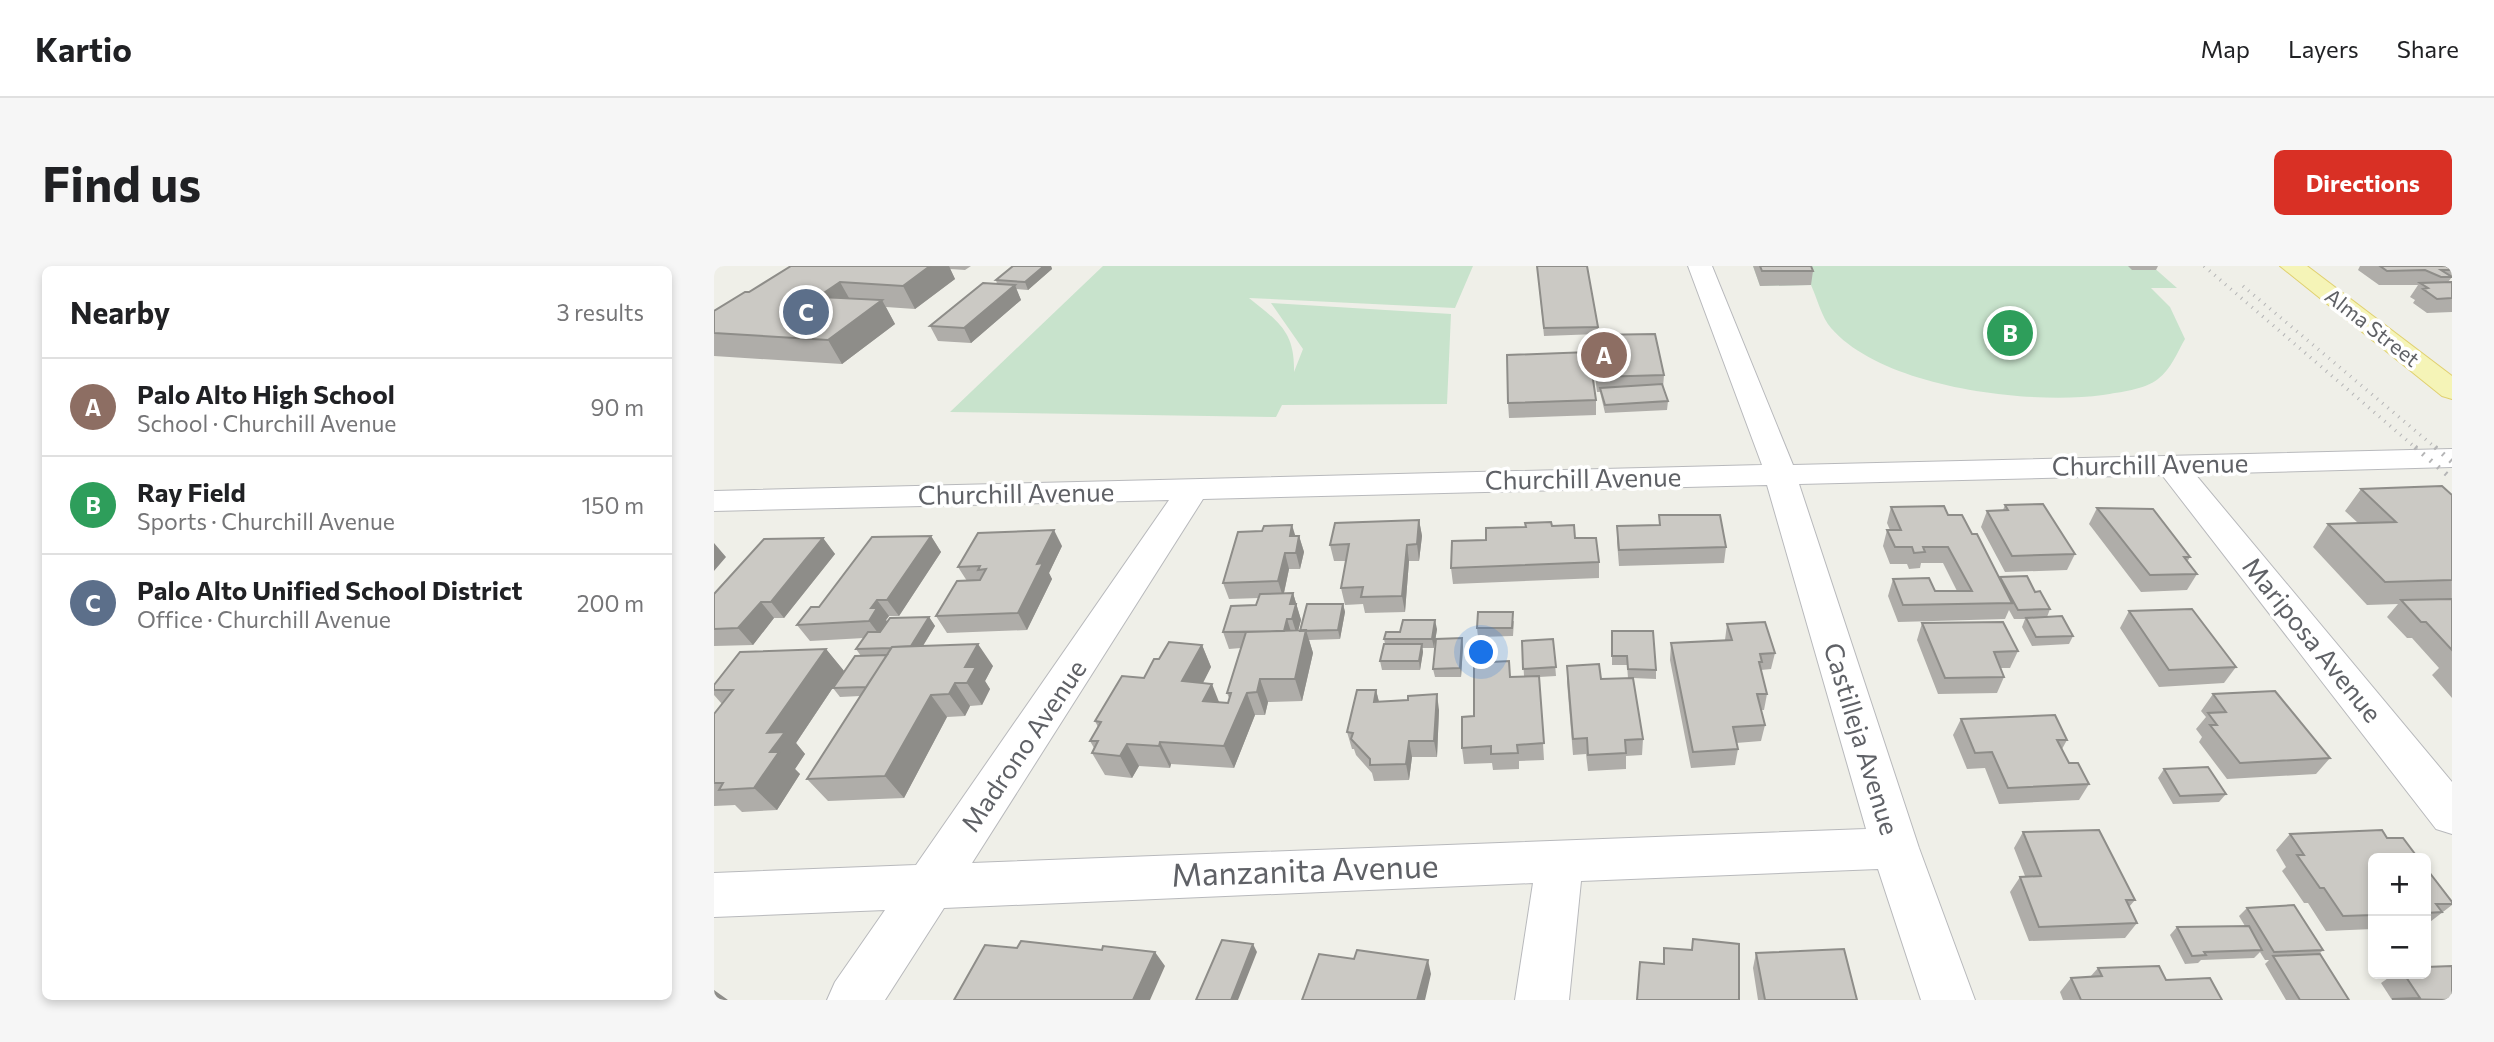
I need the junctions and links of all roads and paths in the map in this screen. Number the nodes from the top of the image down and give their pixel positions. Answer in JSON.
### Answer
{"nodes":[{"id":1,"x":1700,"y":266,"type":"edge"},
{"id":2,"x":2292,"y":266,"type":"edge"},
{"id":3,"x":2452,"y":390,"type":"edge"},
{"id":4,"x":2452,"y":458,"type":"edge"},
{"id":5,"x":2171,"y":465,"type":"junction"},
{"id":6,"x":1779,"y":475,"type":"junction"},
{"id":7,"x":1192,"y":489,"type":"junction"},
{"id":8,"x":714,"y":502,"type":"edge"},
{"id":9,"x":2452,"y":815,"type":"edge"},
{"id":10,"x":1895,"y":848,"type":"junction"},
{"id":11,"x":1558,"y":861,"type":"junction"},
{"id":12,"x":932,"y":885,"type":"junction"},
{"id":13,"x":714,"y":895,"type":"edge"},
{"id":14,"x":854,"y":1000,"type":"edge"},
{"id":15,"x":1542,"y":1000,"type":"edge"},
{"id":16,"x":1948,"y":1000,"type":"edge"}],
"edges":[{"from":1,"to":6,"type":"street","name":"Castilleja Avenue"},
{"from":2,"to":3,"type":"main road","name":"Alma Street"},
{"from":4,"to":5,"type":"street","name":"Churchill Avenue"},
{"from":5,"to":6,"type":"street","name":"Churchill Avenue"},
{"from":5,"to":9,"type":"street","name":"Mariposa Avenue"},
{"from":6,"to":7,"type":"street","name":"Churchill Avenue"},
{"from":6,"to":10,"type":"street","name":"Castilleja Avenue"},
{"from":7,"to":8,"type":"street","name":"Churchill Avenue"},
{"from":7,"to":12,"type":"street","name":"Madrono Avenue"},
{"from":10,"to":11,"type":"street","name":"Manzanita Avenue"},
{"from":10,"to":16,"type":"street","name":"Castilleja Avenue"},
{"from":11,"to":12,"type":"street","name":"Manzanita Avenue"},
{"from":11,"to":15,"type":"street"},
{"from":12,"to":13,"type":"street","name":"Manzanita Avenue"},
{"from":12,"to":14,"type":"street","name":"Madrono Avenue"}]}
